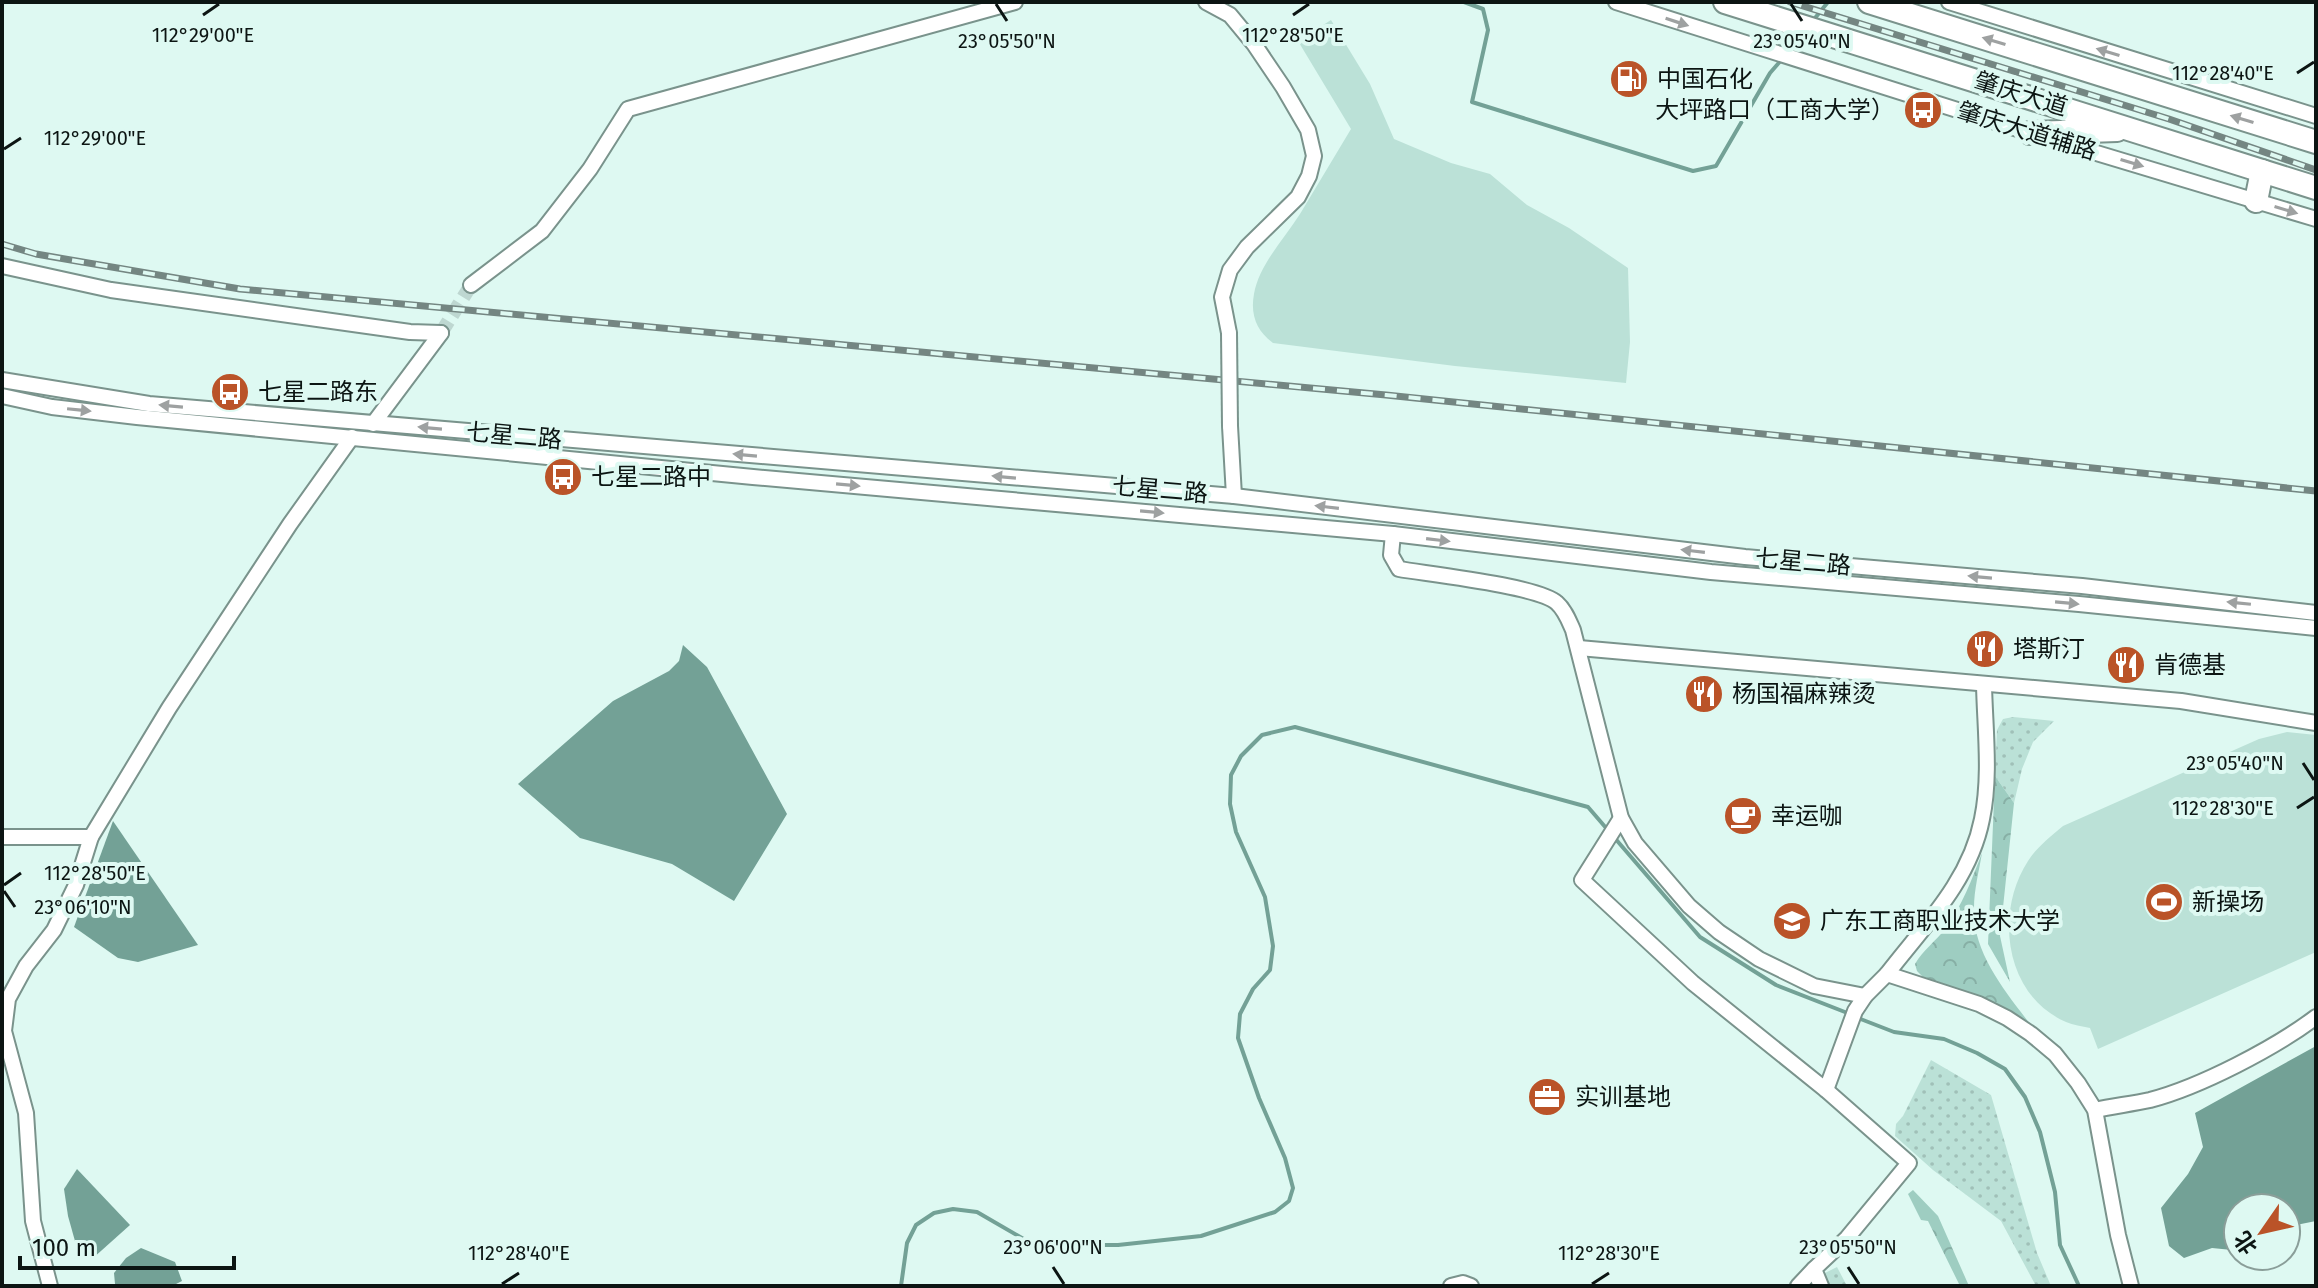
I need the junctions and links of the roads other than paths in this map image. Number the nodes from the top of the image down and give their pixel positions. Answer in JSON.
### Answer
{"nodes":[{"id":1,"x":1015,"y":2,"type":"edge"},
{"id":2,"x":1206,"y":2,"type":"edge"},
{"id":3,"x":1616,"y":2,"type":"edge"},
{"id":4,"x":1725,"y":2,"type":"edge"},
{"id":5,"x":1869,"y":2,"type":"edge"},
{"id":6,"x":1949,"y":2,"type":"edge"},
{"id":7,"x":1908,"y":9,"type":"edge"},
{"id":8,"x":1990,"y":15,"type":"junction"},
{"id":9,"x":2316,"y":116,"type":"edge"},
{"id":10,"x":2134,"y":130,"type":"junction"},
{"id":11,"x":2030,"y":133,"type":"junction"},
{"id":12,"x":2316,"y":142,"type":"edge"},
{"id":13,"x":2262,"y":171,"type":"junction"},
{"id":14,"x":2316,"y":188,"type":"edge"},
{"id":15,"x":2256,"y":201,"type":"junction"},
{"id":16,"x":2316,"y":219,"type":"edge"},
{"id":17,"x":2,"y":266,"type":"edge"},
{"id":18,"x":471,"y":285,"type":"tunnel mouth"},
{"id":19,"x":2,"y":380,"type":"edge"},
{"id":20,"x":2,"y":396,"type":"edge"},
{"id":21,"x":373,"y":424,"type":"junction"},
{"id":22,"x":352,"y":437,"type":"junction"},
{"id":23,"x":1234,"y":496,"type":"junction"},
{"id":24,"x":1393,"y":534,"type":"junction"},
{"id":25,"x":1745,"y":557,"type":"junction"},
{"id":26,"x":1744,"y":574,"type":"junction"},
{"id":27,"x":2316,"y":613,"type":"edge"},
{"id":28,"x":2316,"y":628,"type":"edge"},
{"id":29,"x":1579,"y":648,"type":"junction"},
{"id":30,"x":1984,"y":685,"type":"junction"},
{"id":31,"x":2316,"y":723,"type":"edge"},
{"id":32,"x":1621,"y":818,"type":"junction"},
{"id":33,"x":2,"y":837,"type":"edge"},
{"id":34,"x":91,"y":837,"type":"junction"},
{"id":35,"x":1887,"y":974,"type":"junction"},
{"id":36,"x":1865,"y":996,"type":"junction"},
{"id":37,"x":2316,"y":1017,"type":"edge"},
{"id":38,"x":1826,"y":1090,"type":"junction"},
{"id":39,"x":2095,"y":1110,"type":"junction"},
{"id":40,"x":1814,"y":1269,"type":"junction"},
{"id":41,"x":50,"y":1286,"type":"edge"},
{"id":42,"x":1451,"y":1286,"type":"edge"},
{"id":43,"x":1471,"y":1286,"type":"edge"},
{"id":44,"x":1798,"y":1286,"type":"edge"},
{"id":45,"x":1821,"y":1286,"type":"edge"},
{"id":46,"x":2131,"y":1286,"type":"edge"}],
"edges":[{"from":1,"to":18,"type":"street"},
{"from":2,"to":23,"type":"street","bridge":true},
{"from":3,"to":11,"type":"street","name":"肇庆大道辅路","one_way":true},
{"from":4,"to":10,"type":"highway","name":"肇庆大道"},
{"from":5,"to":7,"type":"highway","name":"肇庆大道"},
{"from":6,"to":8,"type":"street"},
{"from":7,"to":8,"type":"street"},
{"from":12,"to":7,"type":"highway","name":"肇庆大道","one_way":true},
{"from":9,"to":8,"type":"street","one_way":true},
{"from":10,"to":11,"type":"highway"},
{"from":10,"to":13,"type":"highway","name":"肇庆大道"},
{"from":11,"to":15,"type":"street","name":"肇庆大道辅路","one_way":true},
{"from":13,"to":14,"type":"highway","name":"肇庆大道"},
{"from":13,"to":15,"type":"highway"},
{"from":15,"to":16,"type":"street","name":"肇庆大道辅路","one_way":true},
{"from":17,"to":21,"type":"street"},
{"from":21,"to":19,"type":"street","name":"七星二路","one_way":true},
{"from":20,"to":22,"type":"street","name":"七星二路","one_way":true},
{"from":23,"to":21,"type":"street","name":"七星二路","one_way":true},
{"from":22,"to":24,"type":"street","name":"七星二路","one_way":true},
{"from":22,"to":34,"type":"street"},
{"from":25,"to":23,"type":"street","name":"七星二路","one_way":true},
{"from":24,"to":26,"type":"street","name":"七星二路","one_way":true},
{"from":24,"to":29,"type":"street"},
{"from":25,"to":26,"type":"street"},
{"from":27,"to":25,"type":"street","name":"七星二路","one_way":true},
{"from":26,"to":28,"type":"street","name":"七星二路","one_way":true},
{"from":29,"to":30,"type":"street"},
{"from":29,"to":32,"type":"street"},
{"from":30,"to":31,"type":"street"},
{"from":30,"to":35,"type":"street"},
{"from":32,"to":36,"type":"street"},
{"from":32,"to":38,"type":"street"},
{"from":33,"to":34,"type":"street"},
{"from":34,"to":41,"type":"street"},
{"from":35,"to":36,"type":"street"},
{"from":35,"to":39,"type":"street"},
{"from":36,"to":38,"type":"street"},
{"from":37,"to":39,"type":"street"},
{"from":38,"to":40,"type":"street"},
{"from":39,"to":46,"type":"street"},
{"from":40,"to":44,"type":"street"},
{"from":40,"to":45,"type":"street"},
{"from":42,"to":43,"type":"street"}]}
